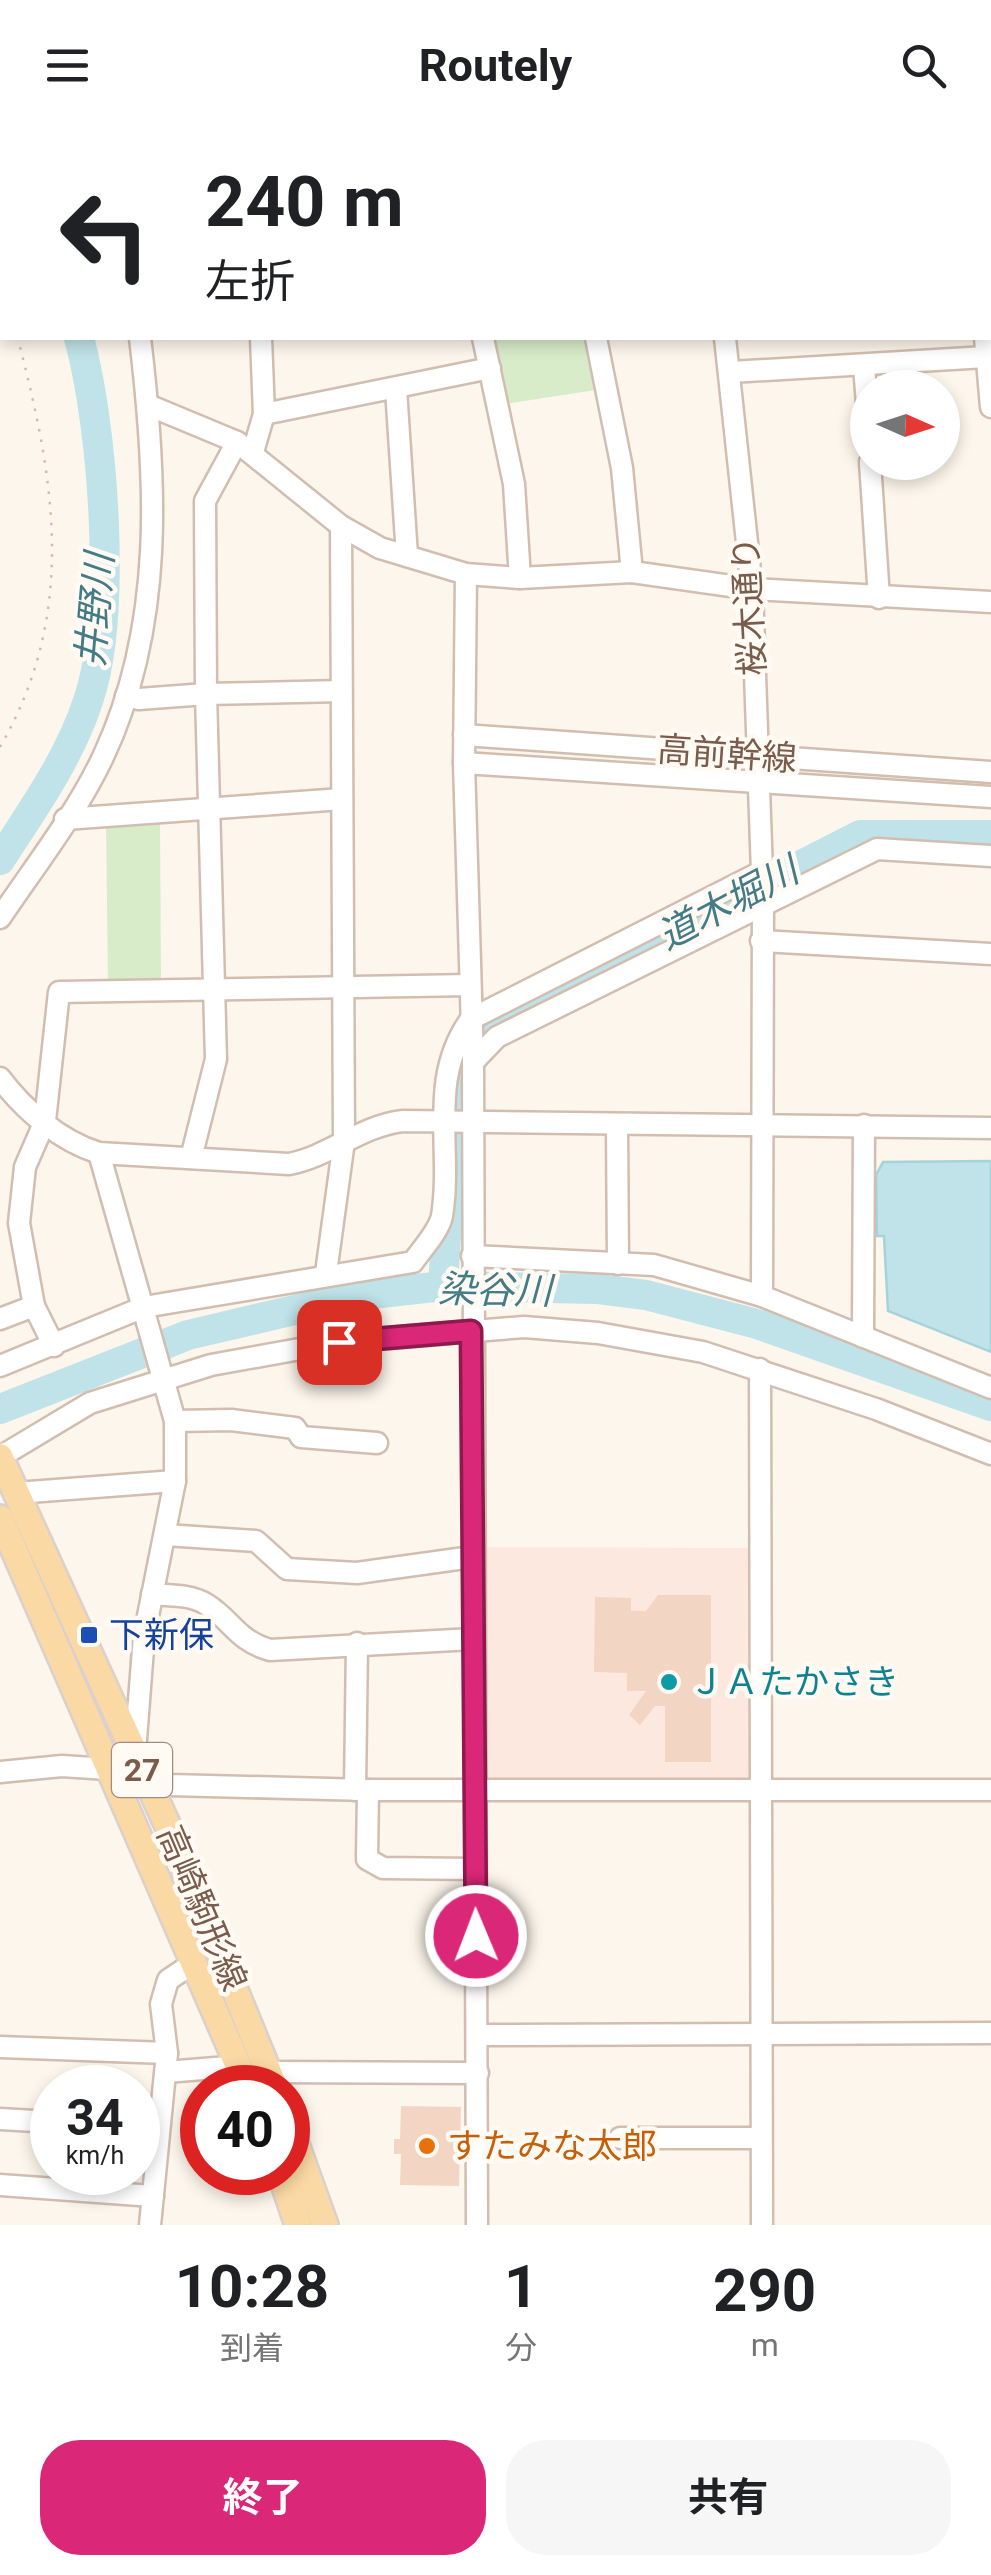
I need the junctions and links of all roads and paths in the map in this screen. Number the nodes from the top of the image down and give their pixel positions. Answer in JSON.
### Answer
{"nodes":[{"id":1,"x":23,"y":340,"type":"edge"},
{"id":2,"x":140,"y":340,"type":"edge"},
{"id":3,"x":262,"y":340,"type":"edge"},
{"id":4,"x":483,"y":340,"type":"edge"},
{"id":5,"x":596,"y":340,"type":"edge"},
{"id":6,"x":725,"y":340,"type":"edge"},
{"id":7,"x":986,"y":348,"type":"edge"},
{"id":8,"x":864,"y":365,"type":"junction"},
{"id":9,"x":490,"y":368,"type":"junction"},
{"id":10,"x":864,"y":370,"type":"edge"},
{"id":11,"x":731,"y":372,"type":"junction"},
{"id":12,"x":396,"y":388,"type":"junction"},
{"id":13,"x":991,"y":396,"type":"edge"},
{"id":14,"x":148,"y":405,"type":"junction"},
{"id":15,"x":991,"y":406,"type":"edge"},
{"id":16,"x":264,"y":414,"type":"junction"},
{"id":17,"x":245,"y":447,"type":"junction"},
{"id":18,"x":871,"y":480,"type":"edge"},
{"id":19,"x":341,"y":526,"type":"junction"},
{"id":20,"x":407,"y":556,"type":"junction"},
{"id":21,"x":632,"y":572,"type":"junction"},
{"id":22,"x":466,"y":574,"type":"junction"},
{"id":23,"x":520,"y":578,"type":"junction"},
{"id":24,"x":752,"y":589,"type":"junction"},
{"id":25,"x":879,"y":598,"type":"junction"},
{"id":26,"x":991,"y":602,"type":"edge"},
{"id":27,"x":341,"y":692,"type":"junction"},
{"id":28,"x":206,"y":694,"type":"junction"},
{"id":29,"x":126,"y":696,"type":"junction"},
{"id":30,"x":464,"y":735,"type":"junction"},
{"id":31,"x":0,"y":747,"type":"edge"},
{"id":32,"x":755,"y":756,"type":"junction"},
{"id":33,"x":464,"y":763,"type":"junction"},
{"id":34,"x":991,"y":772,"type":"edge"},
{"id":35,"x":756,"y":782,"type":"junction"},
{"id":36,"x":991,"y":797,"type":"edge"},
{"id":37,"x":342,"y":800,"type":"junction"},
{"id":38,"x":210,"y":808,"type":"junction"},
{"id":39,"x":65,"y":819,"type":"junction"},
{"id":40,"x":991,"y":856,"type":"edge"},
{"id":41,"x":761,"y":873,"type":"junction"},
{"id":42,"x":762,"y":904,"type":"junction"},
{"id":43,"x":0,"y":918,"type":"edge"},
{"id":44,"x":761,"y":942,"type":"junction"},
{"id":45,"x":991,"y":954,"type":"edge"},
{"id":46,"x":470,"y":985,"type":"junction"},
{"id":47,"x":344,"y":988,"type":"junction"},
{"id":48,"x":215,"y":989,"type":"junction"},
{"id":49,"x":471,"y":1019,"type":"junction"},
{"id":50,"x":473,"y":1062,"type":"junction"},
{"id":51,"x":0,"y":1078,"type":"edge"},
{"id":52,"x":45,"y":1121,"type":"junction"},
{"id":53,"x":457,"y":1122,"type":"junction"},
{"id":54,"x":763,"y":1123,"type":"junction"},
{"id":55,"x":864,"y":1125,"type":"junction"},
{"id":56,"x":616,"y":1126,"type":"junction"},
{"id":57,"x":991,"y":1128,"type":"edge"},
{"id":58,"x":344,"y":1141,"type":"junction"},
{"id":59,"x":99,"y":1153,"type":"junction"},
{"id":60,"x":191,"y":1158,"type":"junction"},
{"id":61,"x":10,"y":1230,"type":"edge"},
{"id":62,"x":471,"y":1260,"type":"junction"},
{"id":63,"x":618,"y":1264,"type":"junction"},
{"id":64,"x":326,"y":1273,"type":"junction"},
{"id":65,"x":762,"y":1296,"type":"junction"},
{"id":66,"x":34,"y":1306,"type":"junction"},
{"id":67,"x":145,"y":1311,"type":"junction"},
{"id":68,"x":0,"y":1319,"type":"edge"},
{"id":69,"x":471,"y":1326,"type":"junction"},
{"id":70,"x":863,"y":1337,"type":"junction"},
{"id":71,"x":54,"y":1346,"type":"junction"},
{"id":72,"x":0,"y":1366,"type":"edge"},
{"id":73,"x":760,"y":1369,"type":"junction"},
{"id":74,"x":164,"y":1378,"type":"junction"},
{"id":75,"x":991,"y":1388,"type":"edge"},
{"id":76,"x":174,"y":1421,"type":"junction"},
{"id":77,"x":377,"y":1443,"type":"dead end"},
{"id":78,"x":991,"y":1454,"type":"edge"},
{"id":79,"x":0,"y":1457,"type":"edge"},
{"id":80,"x":175,"y":1481,"type":"junction"},
{"id":81,"x":16,"y":1492,"type":"junction"},
{"id":82,"x":0,"y":1518,"type":"edge"},
{"id":83,"x":165,"y":1536,"type":"junction"},
{"id":84,"x":472,"y":1557,"type":"junction"},
{"id":85,"x":152,"y":1594,"type":"junction"},
{"id":86,"x":473,"y":1639,"type":"junction"},
{"id":87,"x":357,"y":1643,"type":"junction"},
{"id":88,"x":140,"y":1766,"type":"junction"},
{"id":89,"x":108,"y":1769,"type":"junction"},
{"id":90,"x":0,"y":1772,"type":"edge"},
{"id":91,"x":474,"y":1789,"type":"junction"},
{"id":92,"x":361,"y":1790,"type":"junction"},
{"id":93,"x":991,"y":1790,"type":"edge"},
{"id":94,"x":759,"y":1791,"type":"junction"},
{"id":95,"x":475,"y":1869,"type":"junction"},
{"id":96,"x":195,"y":1962,"type":"junction"},
{"id":97,"x":991,"y":2033,"type":"edge"},
{"id":98,"x":760,"y":2034,"type":"junction"},
{"id":99,"x":478,"y":2036,"type":"junction"},
{"id":100,"x":0,"y":2046,"type":"edge"},
{"id":101,"x":166,"y":2063,"type":"junction"},
{"id":102,"x":239,"y":2065,"type":"edge"},
{"id":103,"x":266,"y":2065,"type":"edge"},
{"id":104,"x":180,"y":2066,"type":"edge"},
{"id":105,"x":478,"y":2073,"type":"junction"},
{"id":106,"x":310,"y":2079,"type":"edge"},
{"id":107,"x":0,"y":2119,"type":"edge"},
{"id":108,"x":30,"y":2121,"type":"edge"},
{"id":109,"x":160,"y":2128,"type":"edge"},
{"id":110,"x":620,"y":2138,"type":"dead end"},
{"id":111,"x":761,"y":2138,"type":"junction"},
{"id":112,"x":310,"y":2183,"type":"edge"},
{"id":113,"x":0,"y":2184,"type":"edge"},
{"id":114,"x":288,"y":2195,"type":"edge"},
{"id":115,"x":153,"y":2196,"type":"joint"},
{"id":116,"x":150,"y":2225,"type":"edge"},
{"id":117,"x":298,"y":2225,"type":"edge"},
{"id":118,"x":325,"y":2225,"type":"edge"},
{"id":119,"x":477,"y":2225,"type":"edge"},
{"id":120,"x":762,"y":2225,"type":"edge"}],
"edges":[{"from":1,"to":31,"type":"path"},
{"from":2,"to":14,"type":"street"},
{"from":3,"to":16,"type":"street"},
{"from":4,"to":9,"type":"street"},
{"from":5,"to":21,"type":"street"},
{"from":6,"to":11,"type":"street","name":"桜木通り"},
{"from":7,"to":8,"type":"street"},
{"from":7,"to":13,"type":"street"},
{"from":8,"to":10,"type":"street"},
{"from":8,"to":11,"type":"street"},
{"from":9,"to":12,"type":"street"},
{"from":9,"to":23,"type":"street"},
{"from":11,"to":24,"type":"street","name":"桜木通り"},
{"from":12,"to":16,"type":"street"},
{"from":12,"to":20,"type":"street"},
{"from":13,"to":15,"type":"street"},
{"from":14,"to":17,"type":"street"},
{"from":14,"to":29,"type":"street"},
{"from":16,"to":17,"type":"street"},
{"from":17,"to":19,"type":"street"},
{"from":17,"to":28,"type":"street"},
{"from":18,"to":25,"type":"street"},
{"from":19,"to":20,"type":"street"},
{"from":19,"to":27,"type":"street"},
{"from":20,"to":22,"type":"street"},
{"from":21,"to":23,"type":"street"},
{"from":21,"to":24,"type":"street"},
{"from":22,"to":23,"type":"street"},
{"from":22,"to":30,"type":"street"},
{"from":24,"to":25,"type":"street"},
{"from":24,"to":32,"type":"street","name":"桜木通り"},
{"from":25,"to":26,"type":"street"},
{"from":27,"to":28,"type":"street"},
{"from":27,"to":37,"type":"street"},
{"from":28,"to":29,"type":"street"},
{"from":28,"to":38,"type":"street"},
{"from":29,"to":39,"type":"street"},
{"from":30,"to":32,"type":"street","name":"高前幹線"},
{"from":30,"to":33,"type":"street"},
{"from":32,"to":34,"type":"street","name":"高前幹線"},
{"from":32,"to":35,"type":"street","name":"桜木通り"},
{"from":33,"to":35,"type":"street","name":"高前幹線"},
{"from":33,"to":46,"type":"street"},
{"from":35,"to":36,"type":"street","name":"高前幹線"},
{"from":35,"to":41,"type":"street","name":"桜木通り"},
{"from":37,"to":38,"type":"street"},
{"from":37,"to":47,"type":"street"},
{"from":38,"to":39,"type":"street"},
{"from":38,"to":48,"type":"street"},
{"from":39,"to":43,"type":"street"},
{"from":40,"to":42,"type":"street"},
{"from":41,"to":42,"type":"street","name":"桜木通り"},
{"from":41,"to":49,"type":"street"},
{"from":42,"to":44,"type":"street"},
{"from":42,"to":50,"type":"street"},
{"from":44,"to":45,"type":"street"},
{"from":44,"to":54,"type":"street"},
{"from":46,"to":47,"type":"street"},
{"from":46,"to":49,"type":"street"},
{"from":47,"to":48,"type":"street"},
{"from":47,"to":58,"type":"street"},
{"from":48,"to":52,"type":"street"},
{"from":48,"to":60,"type":"street"},
{"from":49,"to":50,"type":"street"},
{"from":49,"to":53,"type":"street"},
{"from":50,"to":53,"type":"street"},
{"from":51,"to":52,"type":"street"},
{"from":52,"to":59,"type":"street"},
{"from":52,"to":61,"type":"street"},
{"from":53,"to":56,"type":"street"},
{"from":53,"to":58,"type":"street"},
{"from":53,"to":62,"type":"street"},
{"from":53,"to":64,"type":"street"},
{"from":54,"to":55,"type":"street"},
{"from":54,"to":56,"type":"street"},
{"from":54,"to":65,"type":"street"},
{"from":55,"to":57,"type":"street"},
{"from":55,"to":70,"type":"street"},
{"from":56,"to":63,"type":"street"},
{"from":58,"to":60,"type":"street"},
{"from":58,"to":64,"type":"street"},
{"from":59,"to":60,"type":"street"},
{"from":59,"to":67,"type":"street"},
{"from":61,"to":66,"type":"street"},
{"from":62,"to":63,"type":"street"},
{"from":62,"to":69,"type":"street"},
{"from":63,"to":65,"type":"street"},
{"from":64,"to":67,"type":"street"},
{"from":65,"to":70,"type":"street"},
{"from":66,"to":68,"type":"street"},
{"from":66,"to":71,"type":"street"},
{"from":67,"to":71,"type":"street"},
{"from":67,"to":74,"type":"street"},
{"from":69,"to":73,"type":"street"},
{"from":69,"to":74,"type":"street"},
{"from":69,"to":84,"type":"street"},
{"from":70,"to":75,"type":"street"},
{"from":71,"to":72,"type":"street"},
{"from":73,"to":78,"type":"street"},
{"from":73,"to":94,"type":"street"},
{"from":74,"to":76,"type":"street"},
{"from":74,"to":79,"type":"street"},
{"from":76,"to":77,"type":"street"},
{"from":76,"to":80,"type":"street"},
{"from":79,"to":81,"type":"main road","name":"高崎駒形線","number":"27"},
{"from":80,"to":81,"type":"street"},
{"from":80,"to":83,"type":"street"},
{"from":81,"to":88,"type":"main road","name":"高崎駒形線","number":"27"},
{"from":82,"to":89,"type":"main road","name":"高崎駒形線","number":"27"},
{"from":83,"to":84,"type":"street"},
{"from":83,"to":85,"type":"street"},
{"from":84,"to":86,"type":"street"},
{"from":85,"to":87,"type":"street"},
{"from":85,"to":88,"type":"street"},
{"from":86,"to":87,"type":"street"},
{"from":86,"to":91,"type":"street"},
{"from":87,"to":92,"type":"street"},
{"from":88,"to":89,"type":"street"},
{"from":88,"to":92,"type":"street"},
{"from":88,"to":103,"type":"main road","name":"高崎駒形線","number":"27"},
{"from":89,"to":90,"type":"street"},
{"from":89,"to":96,"type":"main road","name":"高崎駒形線","number":"27"},
{"from":91,"to":92,"type":"street"},
{"from":91,"to":94,"type":"street"},
{"from":91,"to":95,"type":"street"},
{"from":92,"to":95,"type":"street"},
{"from":93,"to":94,"type":"street"},
{"from":94,"to":98,"type":"street"},
{"from":95,"to":99,"type":"street"},
{"from":96,"to":101,"type":"street"},
{"from":96,"to":102,"type":"main road","name":"高崎駒形線","number":"27"},
{"from":97,"to":98,"type":"street"},
{"from":98,"to":99,"type":"street"},
{"from":98,"to":111,"type":"street"},
{"from":99,"to":105,"type":"street"},
{"from":100,"to":101,"type":"street"},
{"from":101,"to":104,"type":"street"},
{"from":101,"to":109,"type":"street"},
{"from":105,"to":106,"type":"street"},
{"from":105,"to":119,"type":"street"},
{"from":107,"to":108,"type":"street"},
{"from":110,"to":111,"type":"street"},
{"from":111,"to":120,"type":"street"},
{"from":112,"to":118,"type":"main road"},
{"from":113,"to":115,"type":"street"},
{"from":114,"to":117,"type":"main road"},
{"from":115,"to":116,"type":"street"}]}
